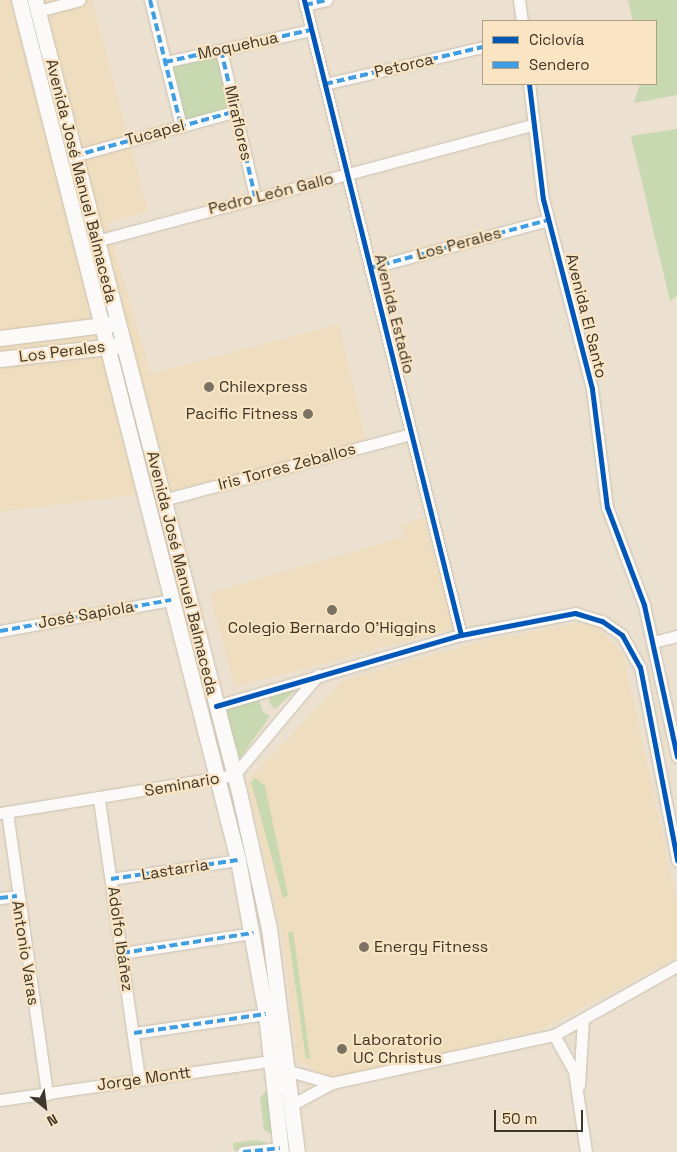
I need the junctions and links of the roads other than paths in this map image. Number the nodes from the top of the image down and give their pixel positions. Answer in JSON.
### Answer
{"nodes":[{"id":1,"x":20,"y":0,"type":"edge"},
{"id":2,"x":80,"y":0,"type":"edge"},
{"id":3,"x":150,"y":0,"type":"edge"},
{"id":4,"x":326,"y":0,"type":"edge"},
{"id":5,"x":519,"y":0,"type":"edge"},
{"id":6,"x":304,"y":3,"type":"edge"},
{"id":7,"x":37,"y":5,"type":"edge"},
{"id":8,"x":522,"y":20,"type":"edge"},
{"id":9,"x":311,"y":30,"type":"junction"},
{"id":10,"x":482,"y":47,"type":"edge"},
{"id":11,"x":221,"y":50,"type":"junction"},
{"id":12,"x":165,"y":62,"type":"junction"},
{"id":13,"x":324,"y":84,"type":"junction"},
{"id":14,"x":529,"y":85,"type":"edge"},
{"id":15,"x":236,"y":111,"type":"junction"},
{"id":16,"x":533,"y":125,"type":"junction"},
{"id":17,"x":180,"y":126,"type":"junction"},
{"id":18,"x":74,"y":156,"type":"junction"},
{"id":19,"x":347,"y":175,"type":"junction"},
{"id":20,"x":255,"y":196,"type":"junction"},
{"id":21,"x":548,"y":220,"type":"junction"},
{"id":22,"x":96,"y":241,"type":"junction"},
{"id":23,"x":370,"y":268,"type":"junction"},
{"id":24,"x":118,"y":323,"type":"junction"},
{"id":25,"x":102,"y":325,"type":"junction"},
{"id":26,"x":0,"y":338,"type":"edge"},
{"id":27,"x":124,"y":345,"type":"junction"},
{"id":28,"x":107,"y":347,"type":"junction"},
{"id":29,"x":0,"y":359,"type":"edge"},
{"id":30,"x":411,"y":434,"type":"junction"},
{"id":31,"x":163,"y":500,"type":"junction"},
{"id":32,"x":171,"y":600,"type":"junction"},
{"id":33,"x":0,"y":631,"type":"edge"},
{"id":34,"x":461,"y":635,"type":"junction"},
{"id":35,"x":677,"y":636,"type":"edge"},
{"id":36,"x":653,"y":642,"type":"junction"},
{"id":37,"x":318,"y":675,"type":"junction"},
{"id":38,"x":216,"y":706,"type":"junction"},
{"id":39,"x":677,"y":756,"type":"edge"},
{"id":40,"x":234,"y":774,"type":"junction"},
{"id":41,"x":218,"y":780,"type":"junction"},
{"id":42,"x":99,"y":800,"type":"junction"},
{"id":43,"x":4,"y":813,"type":"edge"},
{"id":44,"x":238,"y":860,"type":"junction"},
{"id":45,"x":677,"y":860,"type":"edge"},
{"id":46,"x":112,"y":879,"type":"junction"},
{"id":47,"x":17,"y":896,"type":"junction"},
{"id":48,"x":0,"y":898,"type":"edge"},
{"id":49,"x":253,"y":933,"type":"junction"},
{"id":50,"x":122,"y":953,"type":"junction"},
{"id":51,"x":677,"y":966,"type":"edge"},
{"id":52,"x":266,"y":1014,"type":"junction"},
{"id":53,"x":583,"y":1019,"type":"junction"},
{"id":54,"x":134,"y":1033,"type":"junction"},
{"id":55,"x":554,"y":1034,"type":"junction"},
{"id":56,"x":271,"y":1061,"type":"junction"},
{"id":57,"x":288,"y":1065,"type":"junction"},
{"id":58,"x":139,"y":1079,"type":"junction"},
{"id":59,"x":332,"y":1083,"type":"junction"},
{"id":60,"x":578,"y":1089,"type":"junction"},
{"id":61,"x":47,"y":1094,"type":"junction"},
{"id":62,"x":0,"y":1100,"type":"edge"},
{"id":63,"x":292,"y":1104,"type":"junction"},
{"id":64,"x":280,"y":1150,"type":"edge"},
{"id":65,"x":243,"y":1152,"type":"edge"},
{"id":66,"x":297,"y":1152,"type":"edge"},
{"id":67,"x":586,"y":1152,"type":"edge"}],
"edges":[{"from":1,"to":25,"type":"main road","name":"Avenida José Manuel Balmaceda"},
{"from":2,"to":7,"type":"street"},
{"from":3,"to":12,"type":"street"},
{"from":4,"to":6,"type":"street"},
{"from":5,"to":8,"type":"street"},
{"from":6,"to":9,"type":"street","name":"Avenida Estadio"},
{"from":7,"to":18,"type":"main road","name":"Avenida José Manuel Balmaceda"},
{"from":9,"to":11,"type":"street","name":"Moquehua"},
{"from":9,"to":13,"type":"street","name":"Avenida Estadio"},
{"from":10,"to":13,"type":"street","name":"Petorca"},
{"from":11,"to":12,"type":"street","name":"Moquehua"},
{"from":11,"to":15,"type":"street","name":"Miraflores"},
{"from":12,"to":17,"type":"street"},
{"from":13,"to":19,"type":"street","name":"Avenida Estadio"},
{"from":14,"to":16,"type":"street","name":"Avenida El Santo"},
{"from":15,"to":17,"type":"street","name":"Tucapel"},
{"from":15,"to":20,"type":"street","name":"Miraflores"},
{"from":16,"to":19,"type":"street","name":"Pedro León Gallo"},
{"from":16,"to":21,"type":"street","name":"Avenida El Santo"},
{"from":17,"to":18,"type":"street","name":"Tucapel"},
{"from":18,"to":22,"type":"main road","name":"Avenida José Manuel Balmaceda"},
{"from":19,"to":20,"type":"street","name":"Pedro León Gallo"},
{"from":19,"to":23,"type":"street","name":"Avenida Estadio"},
{"from":20,"to":22,"type":"street","name":"Pedro León Gallo"},
{"from":21,"to":23,"type":"street","name":"Los Perales"},
{"from":21,"to":36,"type":"street","name":"Avenida El Santo"},
{"from":22,"to":24,"type":"main road","name":"Avenida José Manuel Balmaceda"},
{"from":23,"to":30,"type":"street","name":"Avenida Estadio"},
{"from":24,"to":25,"type":"main road","name":"Los Perales"},
{"from":24,"to":27,"type":"main road","name":"Avenida José Manuel Balmaceda"},
{"from":25,"to":26,"type":"main road","name":"Los Perales"},
{"from":25,"to":28,"type":"main road","name":"Avenida José Manuel Balmaceda"},
{"from":27,"to":28,"type":"main road","name":"Los Perales"},
{"from":27,"to":31,"type":"main road","name":"Avenida José Manuel Balmaceda"},
{"from":28,"to":29,"type":"main road","name":"Los Perales"},
{"from":28,"to":32,"type":"main road","name":"Avenida José Manuel Balmaceda"},
{"from":30,"to":31,"type":"street","name":"Iris Torres Zeballos"},
{"from":30,"to":34,"type":"street","name":"Avenida Estadio"},
{"from":31,"to":38,"type":"main road","name":"Avenida José Manuel Balmaceda"},
{"from":32,"to":33,"type":"street","name":"José Sapiola"},
{"from":32,"to":41,"type":"main road","name":"Avenida José Manuel Balmaceda"},
{"from":34,"to":37,"type":"street"},
{"from":34,"to":45,"type":"street"},
{"from":35,"to":36,"type":"street"},
{"from":36,"to":39,"type":"street","name":"Avenida El Santo"},
{"from":37,"to":38,"type":"street"},
{"from":37,"to":40,"type":"street","name":"Seminario"},
{"from":38,"to":40,"type":"main road","name":"Avenida José Manuel Balmaceda"},
{"from":40,"to":41,"type":"street","name":"Seminario"},
{"from":40,"to":57,"type":"main road","name":"Avenida José Manuel Balmaceda"},
{"from":41,"to":42,"type":"street","name":"Seminario"},
{"from":41,"to":44,"type":"main road","name":"Avenida José Manuel Balmaceda"},
{"from":42,"to":43,"type":"street","name":"Seminario"},
{"from":42,"to":46,"type":"street","name":"Adolfo Ibáñez"},
{"from":43,"to":47,"type":"street","name":"Antonio Varas"},
{"from":44,"to":46,"type":"street","name":"Lastarria"},
{"from":44,"to":49,"type":"main road","name":"Avenida José Manuel Balmaceda"},
{"from":46,"to":50,"type":"street","name":"Adolfo Ibáñez"},
{"from":47,"to":48,"type":"street"},
{"from":47,"to":61,"type":"street","name":"Antonio Varas"},
{"from":49,"to":50,"type":"street"},
{"from":49,"to":52,"type":"main road","name":"Avenida José Manuel Balmaceda"},
{"from":50,"to":54,"type":"street","name":"Adolfo Ibáñez"},
{"from":51,"to":53,"type":"street"},
{"from":52,"to":54,"type":"street"},
{"from":52,"to":56,"type":"main road","name":"Avenida José Manuel Balmaceda"},
{"from":53,"to":55,"type":"street"},
{"from":53,"to":60,"type":"street"},
{"from":54,"to":58,"type":"street","name":"Adolfo Ibáñez"},
{"from":55,"to":59,"type":"street"},
{"from":55,"to":60,"type":"street"},
{"from":56,"to":57,"type":"street","name":"Jorge Montt"},
{"from":56,"to":58,"type":"street","name":"Jorge Montt"},
{"from":56,"to":64,"type":"main road","name":"Avenida José Manuel Balmaceda"},
{"from":57,"to":59,"type":"street"},
{"from":57,"to":63,"type":"main road","name":"Avenida José Manuel Balmaceda"},
{"from":58,"to":61,"type":"street","name":"Jorge Montt"},
{"from":59,"to":63,"type":"street"},
{"from":60,"to":67,"type":"street"},
{"from":61,"to":62,"type":"street","name":"Jorge Montt"},
{"from":63,"to":66,"type":"main road","name":"Avenida José Manuel Balmaceda"},
{"from":64,"to":65,"type":"street"}]}
